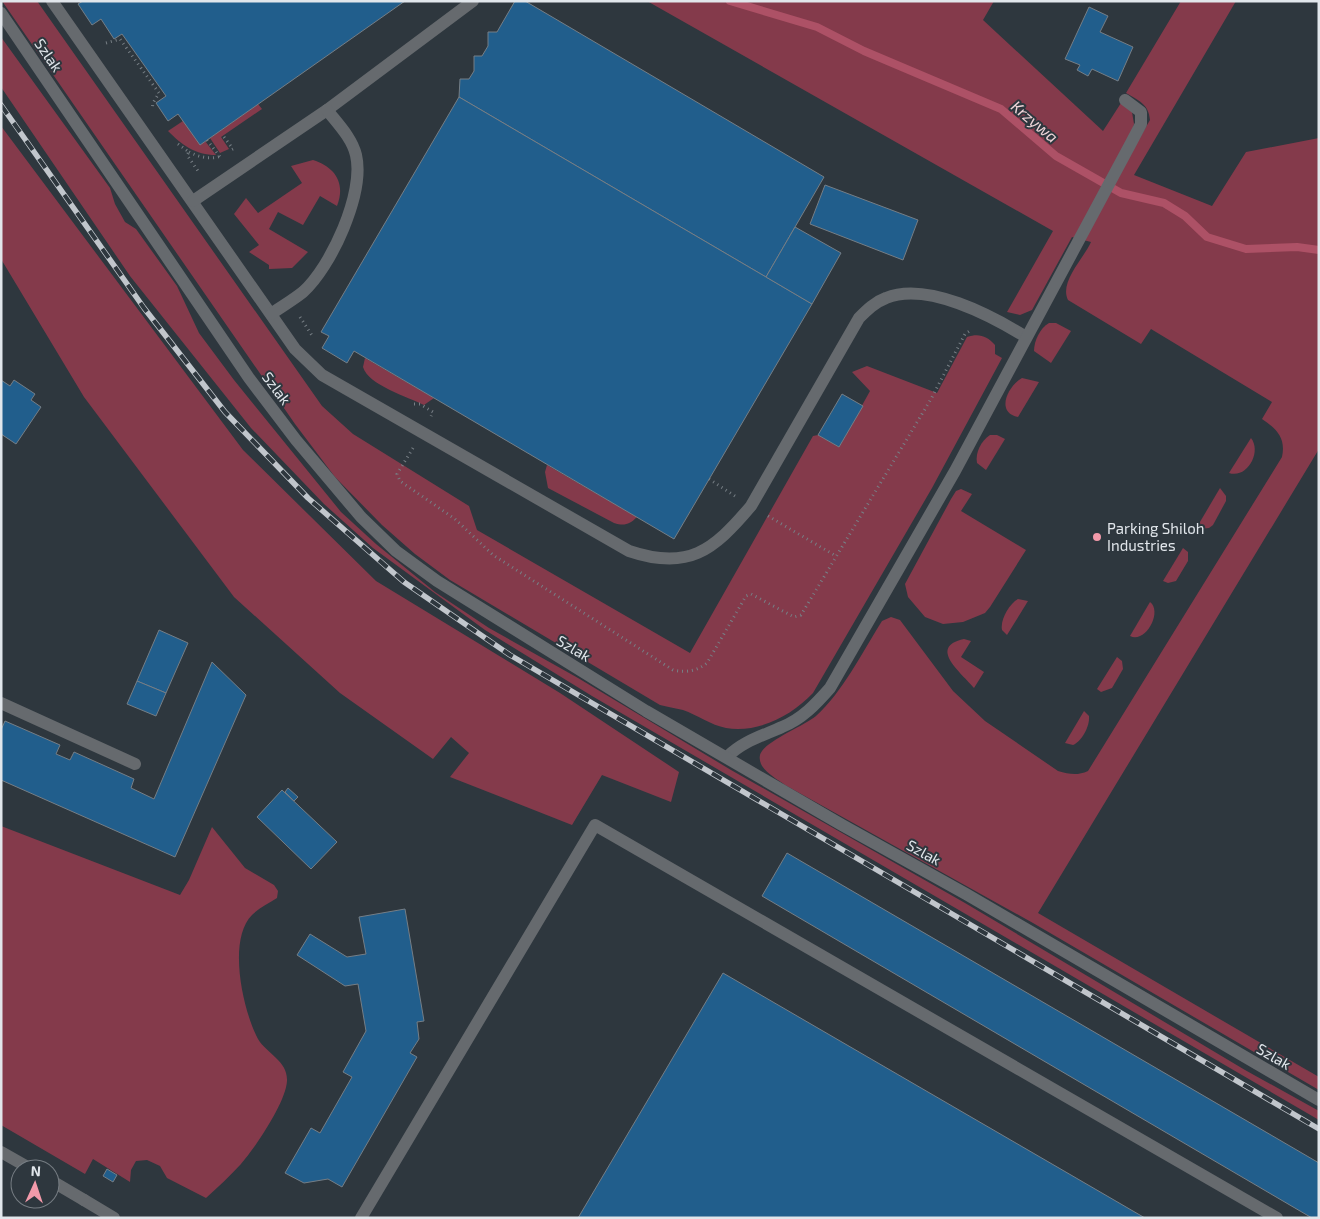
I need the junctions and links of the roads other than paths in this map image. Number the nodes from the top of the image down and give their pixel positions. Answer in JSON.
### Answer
{"nodes":[{"id":1,"x":52,"y":1,"type":"edge"},
{"id":2,"x":473,"y":1,"type":"edge"},
{"id":3,"x":1,"y":13,"type":"edge"},
{"id":4,"x":1125,"y":100,"type":"dead end"},
{"id":5,"x":327,"y":110,"type":"junction"},
{"id":6,"x":192,"y":201,"type":"junction"},
{"id":7,"x":271,"y":314,"type":"junction"},
{"id":8,"x":1026,"y":337,"type":"junction"},
{"id":9,"x":1,"y":703,"type":"edge"},
{"id":10,"x":727,"y":757,"type":"junction"},
{"id":11,"x":135,"y":764,"type":"dead end"},
{"id":12,"x":1319,"y":1100,"type":"edge"},
{"id":13,"x":1,"y":1152,"type":"edge"},
{"id":14,"x":13,"y":1159,"type":"edge"},
{"id":15,"x":60,"y":1186,"type":"edge"},
{"id":16,"x":114,"y":1218,"type":"edge"},
{"id":17,"x":361,"y":1218,"type":"edge"},
{"id":18,"x":1277,"y":1218,"type":"edge"}],
"edges":[{"from":1,"to":6,"type":"street"},
{"from":2,"to":5,"type":"street"},
{"from":3,"to":10,"type":"street","name":"Szlak"},
{"from":4,"to":8,"type":"street"},
{"from":5,"to":6,"type":"street"},
{"from":5,"to":7,"type":"street"},
{"from":6,"to":7,"type":"street"},
{"from":7,"to":8,"type":"street"},
{"from":8,"to":10,"type":"street"},
{"from":9,"to":11,"type":"street"},
{"from":10,"to":12,"type":"street","name":"Szlak"},
{"from":13,"to":14,"type":"street"},
{"from":15,"to":16,"type":"street"},
{"from":17,"to":18,"type":"street"}]}
